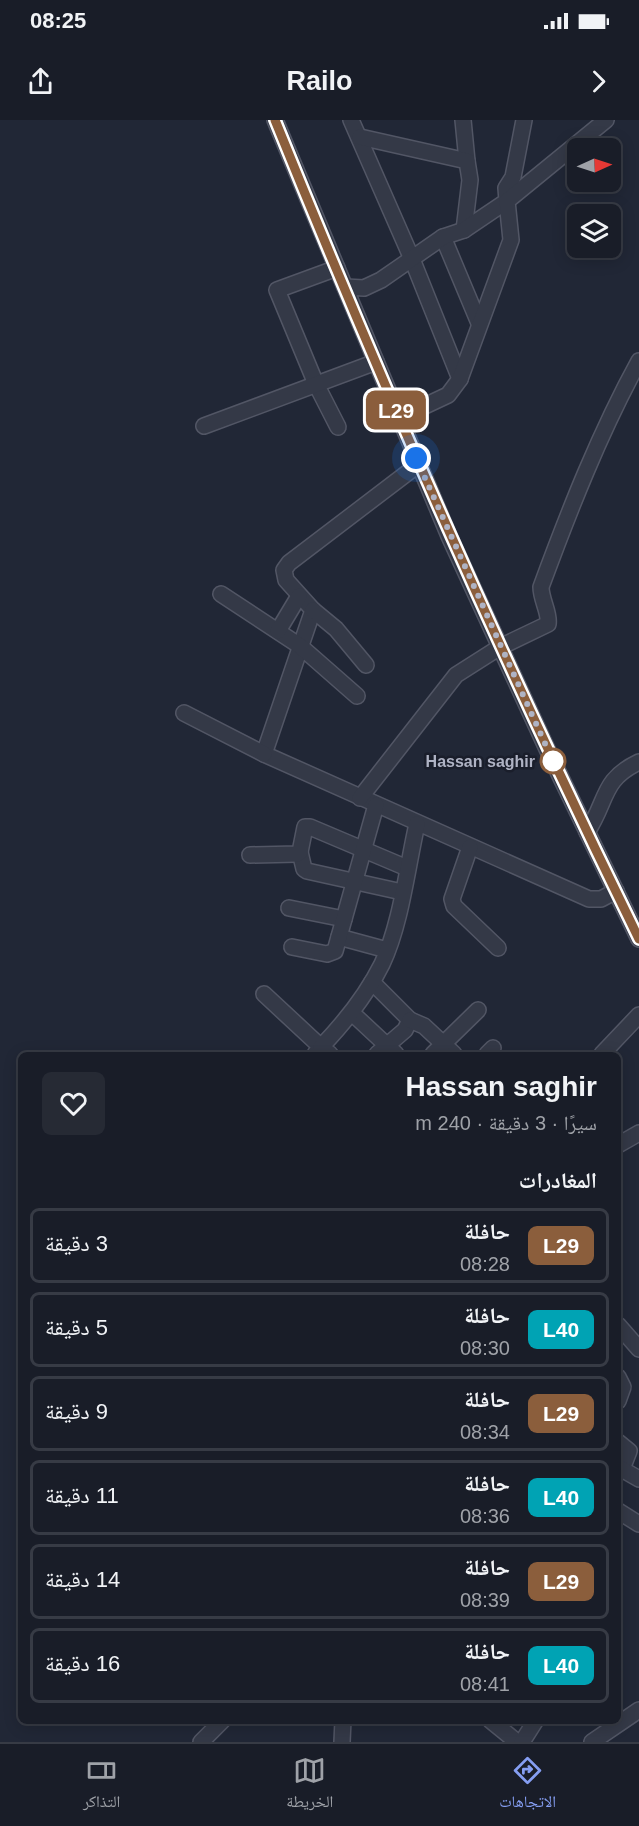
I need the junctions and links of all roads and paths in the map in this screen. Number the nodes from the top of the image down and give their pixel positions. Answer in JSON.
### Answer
{"nodes":[{"id":1,"x":276,"y":120,"type":"edge"},
{"id":2,"x":346,"y":120,"type":"edge"},
{"id":3,"x":463,"y":120,"type":"edge"},
{"id":4,"x":524,"y":120,"type":"edge"},
{"id":5,"x":606,"y":120,"type":"edge"},
{"id":6,"x":360,"y":137,"type":"junction"},
{"id":7,"x":467,"y":160,"type":"junction"},
{"id":8,"x":507,"y":201,"type":"junction"},
{"id":9,"x":464,"y":230,"type":"junction"},
{"id":10,"x":443,"y":237,"type":"junction"},
{"id":11,"x":412,"y":258,"type":"junction"},
{"id":12,"x":337,"y":268,"type":"junction"},
{"id":13,"x":345,"y":287,"type":"junction"},
{"id":14,"x":478,"y":323,"type":"junction"},
{"id":15,"x":639,"y":361,"type":"edge"},
{"id":16,"x":376,"y":362,"type":"junction"},
{"id":17,"x":460,"y":379,"type":"junction"},
{"id":18,"x":316,"y":384,"type":"junction"},
{"id":19,"x":399,"y":418,"type":"junction"},
{"id":20,"x":204,"y":426,"type":"dead end"},
{"id":21,"x":338,"y":428,"type":"dead end"},
{"id":22,"x":419,"y":464,"type":"junction"},
{"id":23,"x":221,"y":594,"type":"dead end"},
{"id":24,"x":299,"y":596,"type":"junction"},
{"id":25,"x":313,"y":610,"type":"junction"},
{"id":26,"x":278,"y":631,"type":"junction"},
{"id":27,"x":300,"y":646,"type":"junction"},
{"id":28,"x":500,"y":647,"type":"junction"},
{"id":29,"x":366,"y":665,"type":"dead end"},
{"id":30,"x":357,"y":696,"type":"dead end"},
{"id":31,"x":184,"y":713,"type":"dead end"},
{"id":32,"x":264,"y":754,"type":"junction"},
{"id":33,"x":639,"y":762,"type":"edge"},
{"id":34,"x":360,"y":798,"type":"junction"},
{"id":35,"x":376,"y":805,"type":"junction"},
{"id":36,"x":417,"y":824,"type":"junction"},
{"id":37,"x":587,"y":832,"type":"junction"},
{"id":38,"x":470,"y":847,"type":"junction"},
{"id":39,"x":363,"y":850,"type":"junction"},
{"id":40,"x":300,"y":852,"type":"junction"},
{"id":41,"x":250,"y":855,"type":"dead end"},
{"id":42,"x":407,"y":868,"type":"junction"},
{"id":43,"x":353,"y":881,"type":"junction"},
{"id":44,"x":616,"y":891,"type":"junction"},
{"id":45,"x":402,"y":892,"type":"junction"},
{"id":46,"x":289,"y":908,"type":"dead end"},
{"id":47,"x":344,"y":920,"type":"junction"},
{"id":48,"x":339,"y":937,"type":"junction"},
{"id":49,"x":639,"y":939,"type":"edge"},
{"id":50,"x":292,"y":947,"type":"dead end"},
{"id":51,"x":498,"y":948,"type":"dead end"},
{"id":52,"x":387,"y":950,"type":"junction"},
{"id":53,"x":372,"y":982,"type":"junction"},
{"id":54,"x":264,"y":994,"type":"dead end"},
{"id":55,"x":478,"y":1010,"type":"dead end"},
{"id":56,"x":352,"y":1013,"type":"junction"},
{"id":57,"x":639,"y":1015,"type":"edge"},
{"id":58,"x":410,"y":1020,"type":"junction"},
{"id":59,"x":444,"y":1051,"type":"edge"},
{"id":60,"x":322,"y":1052,"type":"edge"},
{"id":61,"x":387,"y":1052,"type":"edge"},
{"id":62,"x":604,"y":1052,"type":"edge"},
{"id":63,"x":639,"y":1132,"type":"edge"},
{"id":64,"x":621,"y":1143,"type":"edge"},
{"id":65,"x":621,"y":1328,"type":"edge"},
{"id":66,"x":639,"y":1349,"type":"edge"},
{"id":67,"x":621,"y":1444,"type":"edge"},
{"id":68,"x":621,"y":1466,"type":"edge"},
{"id":69,"x":621,"y":1469,"type":"edge"},
{"id":70,"x":639,"y":1479,"type":"edge"},
{"id":71,"x":621,"y":1513,"type":"edge"},
{"id":72,"x":639,"y":1524,"type":"edge"},
{"id":73,"x":639,"y":1710,"type":"edge"},
{"id":74,"x":621,"y":1722,"type":"edge"},
{"id":75,"x":219,"y":1724,"type":"edge"},
{"id":76,"x":343,"y":1724,"type":"edge"},
{"id":77,"x":495,"y":1724,"type":"edge"},
{"id":78,"x":533,"y":1724,"type":"edge"},
{"id":79,"x":618,"y":1724,"type":"edge"},
{"id":80,"x":201,"y":1742,"type":"edge"},
{"id":81,"x":342,"y":1742,"type":"edge"},
{"id":82,"x":520,"y":1742,"type":"edge"},
{"id":83,"x":592,"y":1742,"type":"edge"}],
"edges":[{"from":1,"to":12,"type":"street"},
{"from":2,"to":6,"type":"street"},
{"from":3,"to":7,"type":"street"},
{"from":4,"to":8,"type":"street"},
{"from":5,"to":8,"type":"street"},
{"from":6,"to":7,"type":"street"},
{"from":6,"to":11,"type":"street"},
{"from":7,"to":9,"type":"street"},
{"from":8,"to":9,"type":"street"},
{"from":8,"to":14,"type":"street"},
{"from":9,"to":10,"type":"street"},
{"from":10,"to":11,"type":"street"},
{"from":10,"to":14,"type":"street"},
{"from":11,"to":13,"type":"street"},
{"from":11,"to":17,"type":"street"},
{"from":12,"to":13,"type":"street"},
{"from":12,"to":18,"type":"street"},
{"from":13,"to":16,"type":"street"},
{"from":14,"to":17,"type":"street"},
{"from":15,"to":28,"type":"street"},
{"from":16,"to":18,"type":"street"},
{"from":16,"to":19,"type":"street"},
{"from":17,"to":19,"type":"street"},
{"from":18,"to":20,"type":"street"},
{"from":18,"to":21,"type":"street"},
{"from":19,"to":22,"type":"street"},
{"from":22,"to":24,"type":"street"},
{"from":22,"to":28,"type":"street"},
{"from":23,"to":26,"type":"street"},
{"from":24,"to":25,"type":"street"},
{"from":24,"to":26,"type":"street"},
{"from":25,"to":27,"type":"street"},
{"from":25,"to":29,"type":"street"},
{"from":26,"to":27,"type":"street"},
{"from":27,"to":30,"type":"street"},
{"from":27,"to":32,"type":"street"},
{"from":28,"to":34,"type":"street"},
{"from":28,"to":37,"type":"street"},
{"from":31,"to":32,"type":"street"},
{"from":32,"to":34,"type":"street"},
{"from":33,"to":37,"type":"street"},
{"from":34,"to":35,"type":"street"},
{"from":35,"to":36,"type":"street"},
{"from":35,"to":39,"type":"street"},
{"from":36,"to":38,"type":"street"},
{"from":36,"to":42,"type":"street"},
{"from":37,"to":44,"type":"street"},
{"from":38,"to":44,"type":"street"},
{"from":38,"to":51,"type":"street"},
{"from":39,"to":40,"type":"street"},
{"from":39,"to":42,"type":"street"},
{"from":39,"to":43,"type":"street"},
{"from":40,"to":41,"type":"street"},
{"from":40,"to":43,"type":"street"},
{"from":42,"to":45,"type":"street"},
{"from":43,"to":45,"type":"street"},
{"from":43,"to":47,"type":"street"},
{"from":44,"to":49,"type":"street"},
{"from":45,"to":52,"type":"street"},
{"from":46,"to":47,"type":"street"},
{"from":47,"to":48,"type":"street"},
{"from":48,"to":50,"type":"street"},
{"from":48,"to":52,"type":"street"},
{"from":52,"to":53,"type":"street"},
{"from":53,"to":56,"type":"street"},
{"from":53,"to":58,"type":"street"},
{"from":54,"to":60,"type":"street"},
{"from":55,"to":59,"type":"street"},
{"from":56,"to":60,"type":"street"},
{"from":56,"to":61,"type":"street"},
{"from":57,"to":62,"type":"street"},
{"from":58,"to":59,"type":"street"},
{"from":58,"to":61,"type":"street"},
{"from":63,"to":64,"type":"street"},
{"from":65,"to":66,"type":"street"},
{"from":67,"to":68,"type":"street"},
{"from":69,"to":70,"type":"street"},
{"from":71,"to":72,"type":"street"},
{"from":73,"to":74,"type":"street"},
{"from":75,"to":80,"type":"street"},
{"from":76,"to":81,"type":"street"},
{"from":77,"to":82,"type":"street"},
{"from":78,"to":82,"type":"street"},
{"from":79,"to":83,"type":"street"}]}
